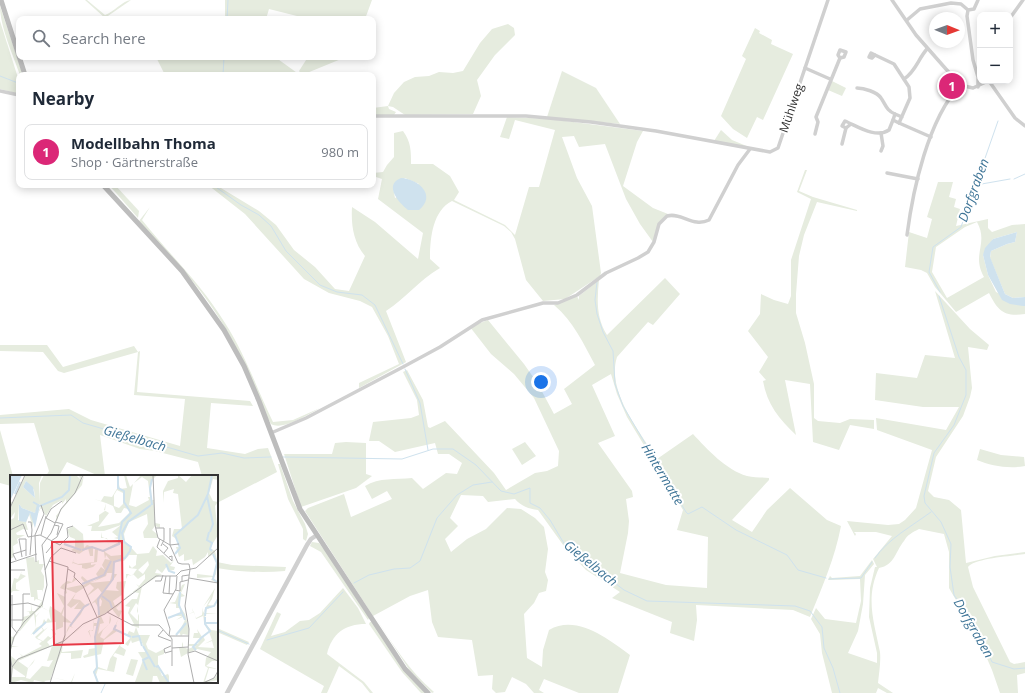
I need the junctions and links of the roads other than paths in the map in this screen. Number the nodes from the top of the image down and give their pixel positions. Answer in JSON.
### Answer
{"nodes":[{"id":1,"x":1,"y":0,"type":"edge"},
{"id":2,"x":828,"y":0,"type":"edge"},
{"id":3,"x":892,"y":0,"type":"edge"},
{"id":4,"x":978,"y":0,"type":"edge"},
{"id":5,"x":1023,"y":0,"type":"edge"},
{"id":6,"x":968,"y":10,"type":"junction"},
{"id":7,"x":1013,"y":14,"type":"edge"},
{"id":8,"x":907,"y":20,"type":"junction"},
{"id":9,"x":16,"y":47,"type":"edge"},
{"id":10,"x":927,"y":49,"type":"junction"},
{"id":11,"x":875,"y":55,"type":"dead end"},
{"id":12,"x":840,"y":58,"type":"dead end"},
{"id":13,"x":20,"y":60,"type":"edge"},
{"id":14,"x":805,"y":68,"type":"junction"},
{"id":15,"x":24,"y":72,"type":"edge"},
{"id":16,"x":830,"y":79,"type":"junction"},
{"id":17,"x":904,"y":79,"type":"junction"},
{"id":18,"x":983,"y":84,"type":"edge"},
{"id":19,"x":990,"y":84,"type":"edge"},
{"id":20,"x":960,"y":85,"type":"junction"},
{"id":21,"x":978,"y":87,"type":"junction"},
{"id":22,"x":857,"y":88,"type":"dead end"},
{"id":23,"x":0,"y":91,"type":"edge"},
{"id":24,"x":16,"y":94,"type":"edge"},
{"id":25,"x":895,"y":114,"type":"junction"},
{"id":26,"x":376,"y":116,"type":"edge"},
{"id":27,"x":902,"y":117,"type":"junction"},
{"id":28,"x":893,"y":120,"type":"junction"},
{"id":29,"x":899,"y":123,"type":"junction"},
{"id":30,"x":851,"y":124,"type":"junction"},
{"id":31,"x":1025,"y":126,"type":"edge"},
{"id":32,"x":846,"y":128,"type":"junction"},
{"id":33,"x":881,"y":133,"type":"junction"},
{"id":34,"x":815,"y":134,"type":"dead end"},
{"id":35,"x":931,"y":137,"type":"junction"},
{"id":36,"x":842,"y":144,"type":"dead end"},
{"id":37,"x":750,"y":149,"type":"junction"},
{"id":38,"x":881,"y":151,"type":"dead end"},
{"id":39,"x":887,"y":173,"type":"dead end"},
{"id":40,"x":918,"y":180,"type":"junction"},
{"id":41,"x":106,"y":188,"type":"edge"},
{"id":42,"x":907,"y":235,"type":"dead end"},
{"id":43,"x":271,"y":433,"type":"junction"},
{"id":44,"x":317,"y":535,"type":"junction"},
{"id":45,"x":227,"y":693,"type":"edge"},
{"id":46,"x":428,"y":693,"type":"edge"}],
"edges":[{"from":1,"to":9,"type":"main road"},
{"from":2,"to":14,"type":"street","name":"Mühlweg"},
{"from":3,"to":8,"type":"street"},
{"from":4,"to":6,"type":"street"},
{"from":5,"to":7,"type":"street"},
{"from":6,"to":8,"type":"street"},
{"from":6,"to":21,"type":"street"},
{"from":8,"to":10,"type":"street"},
{"from":10,"to":17,"type":"street"},
{"from":10,"to":20,"type":"street"},
{"from":11,"to":17,"type":"street"},
{"from":12,"to":16,"type":"street"},
{"from":13,"to":15,"type":"main road"},
{"from":14,"to":16,"type":"street","name":"Mühlweg"},
{"from":14,"to":37,"type":"street","name":"Mühlweg"},
{"from":16,"to":34,"type":"street"},
{"from":17,"to":27,"type":"street"},
{"from":18,"to":21,"type":"street"},
{"from":19,"to":31,"type":"street"},
{"from":20,"to":21,"type":"street"},
{"from":20,"to":35,"type":"street"},
{"from":22,"to":25,"type":"street"},
{"from":23,"to":24,"type":"street"},
{"from":25,"to":27,"type":"street"},
{"from":25,"to":28,"type":"street"},
{"from":26,"to":37,"type":"street"},
{"from":27,"to":29,"type":"street"},
{"from":28,"to":29,"type":"street"},
{"from":28,"to":33,"type":"street"},
{"from":29,"to":35,"type":"street"},
{"from":30,"to":32,"type":"street"},
{"from":30,"to":32,"type":"street"},
{"from":30,"to":33,"type":"street"},
{"from":32,"to":36,"type":"street"},
{"from":33,"to":38,"type":"street"},
{"from":35,"to":40,"type":"street"},
{"from":37,"to":43,"type":"street"},
{"from":39,"to":40,"type":"street"},
{"from":40,"to":42,"type":"street"},
{"from":41,"to":43,"type":"main road"},
{"from":43,"to":44,"type":"main road"},
{"from":44,"to":45,"type":"street"},
{"from":44,"to":46,"type":"main road"}]}
